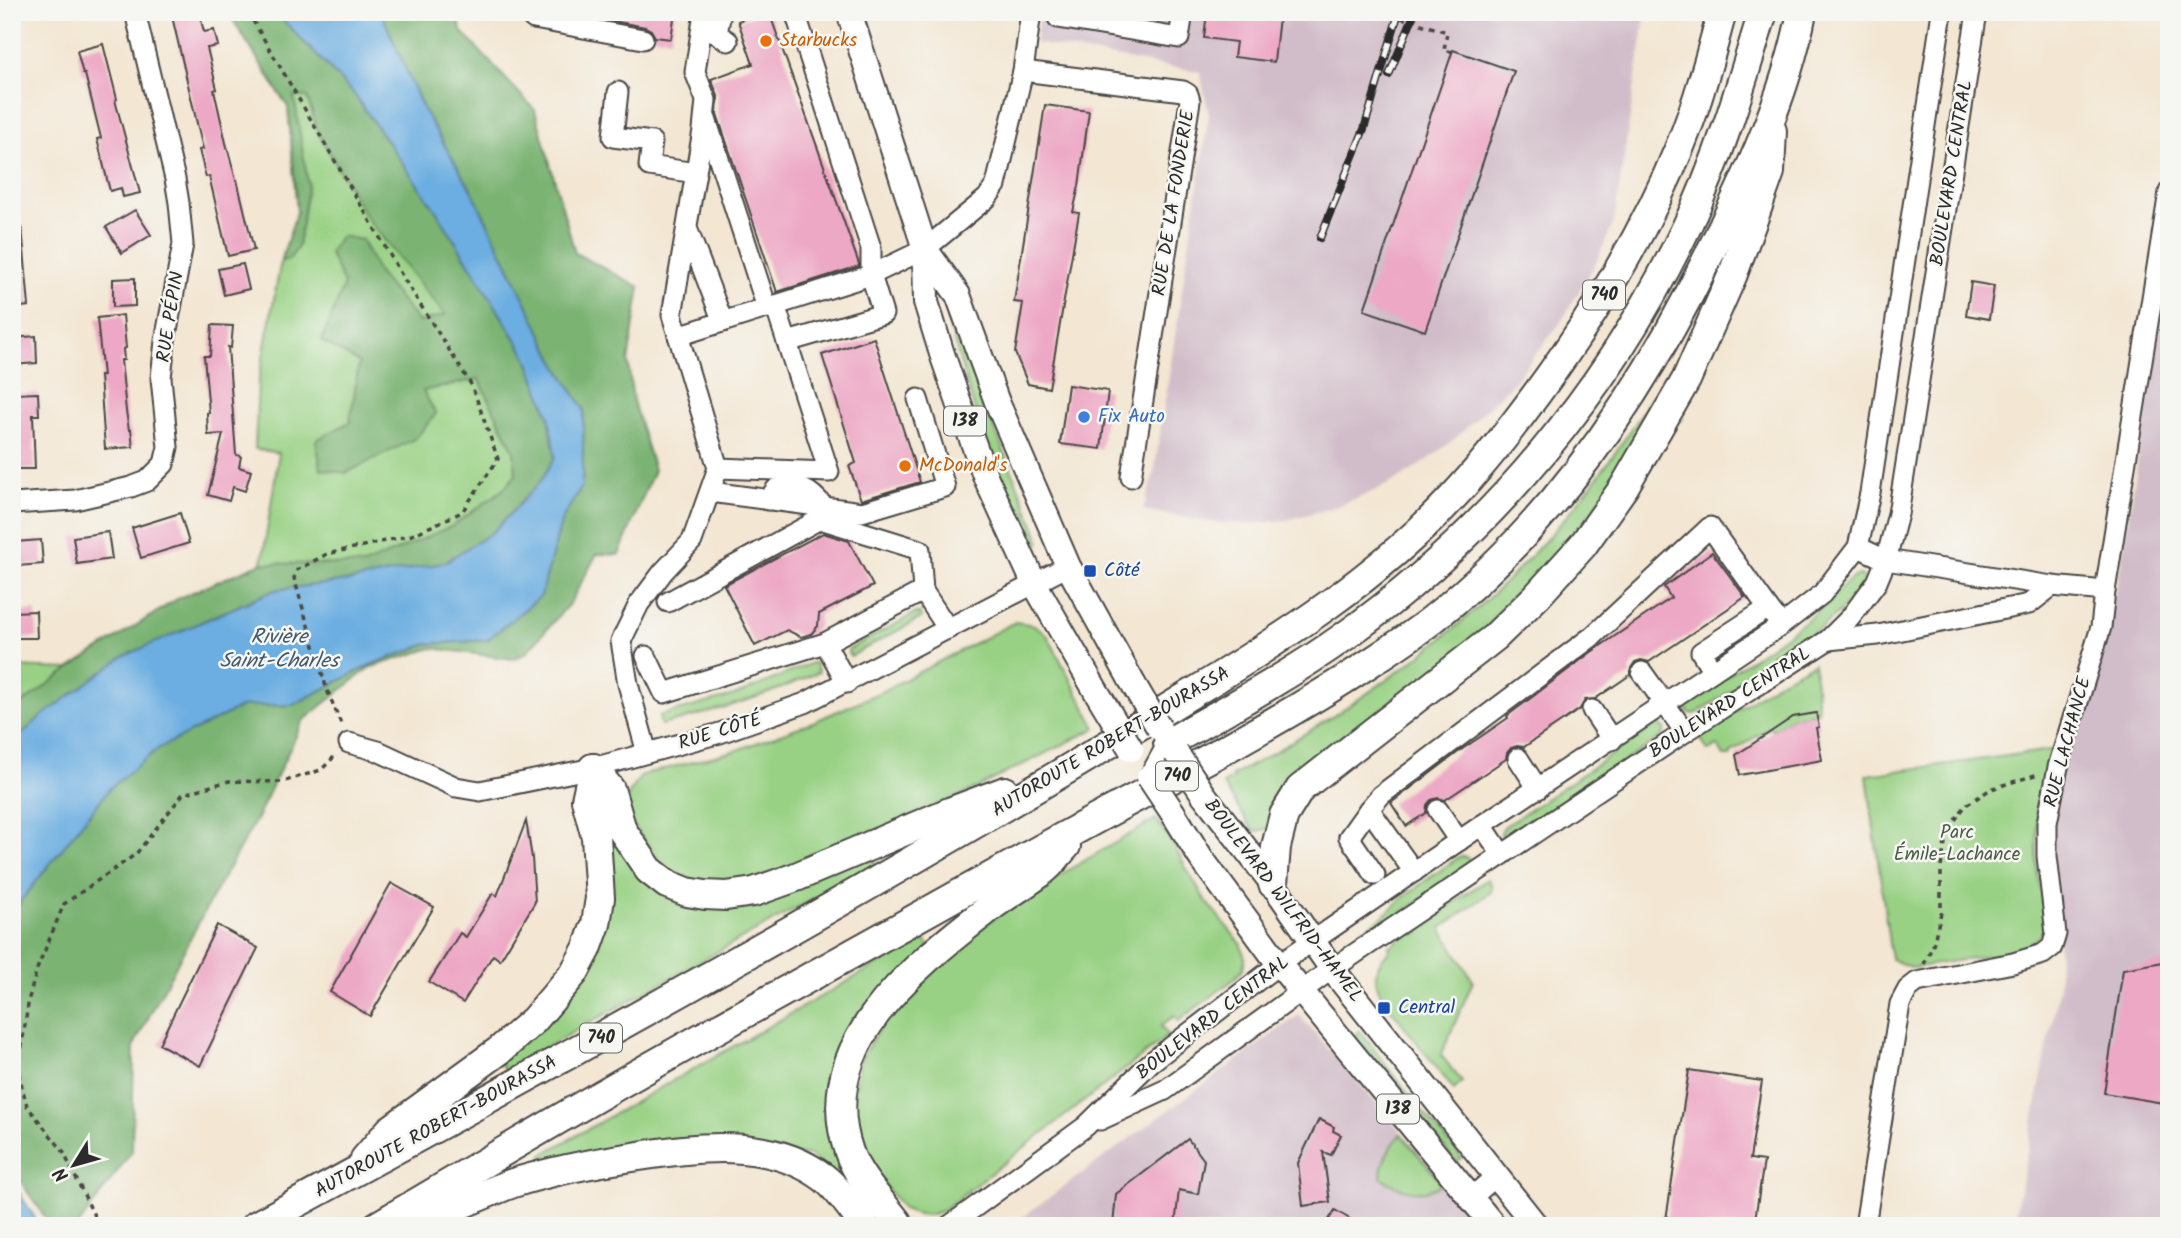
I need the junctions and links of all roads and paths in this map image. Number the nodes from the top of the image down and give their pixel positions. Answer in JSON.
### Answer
{"nodes":[{"id":1,"x":135,"y":12,"type":"edge"},
{"id":2,"x":247,"y":12,"type":"edge"},
{"id":3,"x":526,"y":12,"type":"edge"},
{"id":4,"x":704,"y":12,"type":"edge"},
{"id":5,"x":721,"y":12,"type":"edge"},
{"id":6,"x":795,"y":12,"type":"edge"},
{"id":7,"x":849,"y":12,"type":"edge"},
{"id":8,"x":1031,"y":12,"type":"edge"},
{"id":9,"x":1059,"y":12,"type":"edge"},
{"id":10,"x":1183,"y":12,"type":"edge"},
{"id":11,"x":1382,"y":12,"type":"edge"},
{"id":12,"x":1722,"y":12,"type":"edge"},
{"id":13,"x":1755,"y":12,"type":"edge"},
{"id":14,"x":1763,"y":12,"type":"edge"},
{"id":15,"x":1802,"y":12,"type":"edge"},
{"id":16,"x":1942,"y":12,"type":"edge"},
{"id":17,"x":1977,"y":12,"type":"edge"},
{"id":18,"x":643,"y":39,"type":"dead end"},
{"id":19,"x":728,"y":41,"type":"dead end"},
{"id":20,"x":1452,"y":52,"type":"dead end"},
{"id":21,"x":1748,"y":61,"type":"junction"},
{"id":22,"x":1023,"y":71,"type":"junction"},
{"id":23,"x":618,"y":92,"type":"dead end"},
{"id":24,"x":1928,"y":99,"type":"junction"},
{"id":25,"x":1962,"y":105,"type":"junction"},
{"id":26,"x":704,"y":112,"type":"junction"},
{"id":27,"x":1774,"y":113,"type":"junction"},
{"id":28,"x":696,"y":173,"type":"junction"},
{"id":29,"x":2169,"y":192,"type":"edge"},
{"id":30,"x":687,"y":227,"type":"junction"},
{"id":31,"x":925,"y":249,"type":"junction"},
{"id":32,"x":871,"y":275,"type":"junction"},
{"id":33,"x":771,"y":306,"type":"junction"},
{"id":34,"x":723,"y":322,"type":"junction"},
{"id":35,"x":678,"y":336,"type":"junction"},
{"id":36,"x":787,"y":342,"type":"junction"},
{"id":37,"x":918,"y":399,"type":"dead end"},
{"id":38,"x":718,"y":468,"type":"junction"},
{"id":39,"x":1131,"y":477,"type":"dead end"},
{"id":40,"x":710,"y":492,"type":"junction"},
{"id":41,"x":12,"y":504,"type":"edge"},
{"id":42,"x":1858,"y":547,"type":"junction"},
{"id":43,"x":1886,"y":560,"type":"junction"},
{"id":44,"x":1068,"y":566,"type":"junction"},
{"id":45,"x":1034,"y":583,"type":"junction"},
{"id":46,"x":2052,"y":586,"type":"junction"},
{"id":47,"x":923,"y":591,"type":"junction"},
{"id":48,"x":2105,"y":591,"type":"junction"},
{"id":49,"x":668,"y":601,"type":"dead end"},
{"id":50,"x":1768,"y":608,"type":"junction"},
{"id":51,"x":1782,"y":625,"type":"junction"},
{"id":52,"x":948,"y":629,"type":"junction"},
{"id":53,"x":1828,"y":640,"type":"junction"},
{"id":54,"x":825,"y":643,"type":"junction"},
{"id":55,"x":646,"y":656,"type":"dead end"},
{"id":56,"x":1713,"y":671,"type":"junction"},
{"id":57,"x":1642,"y":673,"type":"dead end"},
{"id":58,"x":847,"y":683,"type":"junction"},
{"id":59,"x":1665,"y":705,"type":"junction"},
{"id":60,"x":1592,"y":710,"type":"dead end"},
{"id":61,"x":1685,"y":732,"type":"junction"},
{"id":62,"x":1179,"y":737,"type":"junction"},
{"id":63,"x":1612,"y":740,"type":"junction"},
{"id":64,"x":349,"y":743,"type":"junction"},
{"id":65,"x":647,"y":753,"type":"junction"},
{"id":66,"x":1518,"y":758,"type":"dead end"},
{"id":67,"x":1079,"y":762,"type":"junction"},
{"id":68,"x":2058,"y":767,"type":"junction"},
{"id":69,"x":593,"y":768,"type":"junction"},
{"id":70,"x":1149,"y":777,"type":"junction"},
{"id":71,"x":1538,"y":789,"type":"junction"},
{"id":72,"x":1369,"y":809,"type":"junction"},
{"id":73,"x":1438,"y":810,"type":"dead end"},
{"id":74,"x":1482,"y":825,"type":"junction"},
{"id":75,"x":1081,"y":827,"type":"junction"},
{"id":76,"x":1459,"y":841,"type":"junction"},
{"id":77,"x":1502,"y":855,"type":"junction"},
{"id":78,"x":1414,"y":872,"type":"junction"},
{"id":79,"x":1375,"y":875,"type":"dead end"},
{"id":80,"x":1273,"y":884,"type":"junction"},
{"id":81,"x":1314,"y":941,"type":"junction"},
{"id":82,"x":1279,"y":964,"type":"junction"},
{"id":83,"x":1332,"y":969,"type":"junction"},
{"id":84,"x":1917,"y":982,"type":"junction"},
{"id":85,"x":1301,"y":991,"type":"junction"},
{"id":86,"x":1086,"y":1126,"type":"junction"},
{"id":87,"x":353,"y":1172,"type":"junction"},
{"id":88,"x":1496,"y":1176,"type":"junction"},
{"id":89,"x":1471,"y":1198,"type":"junction"},
{"id":90,"x":99,"y":1226,"type":"edge"},
{"id":91,"x":255,"y":1226,"type":"edge"},
{"id":92,"x":377,"y":1226,"type":"edge"},
{"id":93,"x":393,"y":1226,"type":"edge"},
{"id":94,"x":865,"y":1226,"type":"edge"},
{"id":95,"x":898,"y":1226,"type":"edge"},
{"id":96,"x":949,"y":1226,"type":"edge"},
{"id":97,"x":1494,"y":1226,"type":"edge"},
{"id":98,"x":1536,"y":1226,"type":"edge"},
{"id":99,"x":1865,"y":1226,"type":"edge"}],
"edges":[{"from":1,"to":41,"type":"street","name":"RUE PÉPIN"},
{"from":2,"to":64,"type":"path"},
{"from":3,"to":18,"type":"street"},
{"from":4,"to":26,"type":"street"},
{"from":5,"to":19,"type":"street"},
{"from":6,"to":32,"type":"street"},
{"from":7,"to":31,"type":"main road","name":"BOULEVARD WILFRID-HAMEL","number":"138"},
{"from":8,"to":22,"type":"street"},
{"from":9,"to":10,"type":"street"},
{"from":11,"to":20,"type":"path"},
{"from":12,"to":67,"type":"highway","name":"AUTOROUTE ROBERT-BOURASSA","number":"740"},
{"from":13,"to":21,"type":"highway"},
{"from":14,"to":21,"type":"highway"},
{"from":15,"to":27,"type":"highway","number":"740"},
{"from":16,"to":24,"type":"street","name":"BOULEVARD CENTRAL"},
{"from":17,"to":25,"type":"street","name":"BOULEVARD CENTRAL"},
{"from":21,"to":62,"type":"highway"},
{"from":22,"to":31,"type":"street"},
{"from":22,"to":39,"type":"street","name":"RUE DE LA FONDERIE"},
{"from":23,"to":28,"type":"street"},
{"from":24,"to":25,"type":"street"},
{"from":24,"to":42,"type":"street","name":"BOULEVARD CENTRAL"},
{"from":25,"to":43,"type":"street","name":"BOULEVARD CENTRAL"},
{"from":26,"to":28,"type":"street"},
{"from":26,"to":33,"type":"street"},
{"from":27,"to":75,"type":"highway","number":"740"},
{"from":27,"to":80,"type":"highway"},
{"from":28,"to":30,"type":"street"},
{"from":29,"to":48,"type":"street","name":"RUE LACHANCE"},
{"from":30,"to":34,"type":"street"},
{"from":30,"to":35,"type":"street"},
{"from":31,"to":32,"type":"street"},
{"from":31,"to":44,"type":"main road","name":"BOULEVARD WILFRID-HAMEL","number":"138"},
{"from":31,"to":45,"type":"main road","name":"BOULEVARD WILFRID-HAMEL","number":"138"},
{"from":32,"to":33,"type":"street"},
{"from":32,"to":36,"type":"street"},
{"from":33,"to":34,"type":"street"},
{"from":33,"to":36,"type":"street"},
{"from":34,"to":35,"type":"street"},
{"from":35,"to":38,"type":"street"},
{"from":36,"to":38,"type":"street"},
{"from":37,"to":40,"type":"street"},
{"from":38,"to":40,"type":"street"},
{"from":40,"to":65,"type":"street"},
{"from":42,"to":43,"type":"street"},
{"from":42,"to":51,"type":"street","name":"BOULEVARD CENTRAL"},
{"from":43,"to":46,"type":"street"},
{"from":43,"to":53,"type":"street","name":"BOULEVARD CENTRAL"},
{"from":44,"to":45,"type":"street","name":"RUE CÔTÉ"},
{"from":44,"to":62,"type":"main road","name":"BOULEVARD WILFRID-HAMEL","number":"138","bridge":true},
{"from":45,"to":52,"type":"street","name":"RUE CÔTÉ"},
{"from":45,"to":70,"type":"main road","name":"BOULEVARD WILFRID-HAMEL","number":"138","bridge":true},
{"from":46,"to":48,"type":"street"},
{"from":46,"to":53,"type":"street"},
{"from":47,"to":49,"type":"street"},
{"from":47,"to":52,"type":"street"},
{"from":47,"to":54,"type":"street"},
{"from":48,"to":68,"type":"street","name":"RUE LACHANCE"},
{"from":50,"to":51,"type":"street"},
{"from":50,"to":56,"type":"street"},
{"from":50,"to":72,"type":"street"},
{"from":51,"to":56,"type":"street","name":"BOULEVARD CENTRAL"},
{"from":52,"to":58,"type":"street","name":"RUE CÔTÉ"},
{"from":53,"to":61,"type":"street","name":"BOULEVARD CENTRAL"},
{"from":54,"to":55,"type":"street"},
{"from":54,"to":58,"type":"street"},
{"from":56,"to":59,"type":"street","name":"BOULEVARD CENTRAL"},
{"from":57,"to":59,"type":"street"},
{"from":58,"to":65,"type":"street","name":"RUE CÔTÉ"},
{"from":59,"to":61,"type":"street"},
{"from":59,"to":63,"type":"street","name":"BOULEVARD CENTRAL"},
{"from":60,"to":63,"type":"street"},
{"from":61,"to":77,"type":"street","name":"BOULEVARD CENTRAL"},
{"from":62,"to":70,"type":"street"},
{"from":62,"to":80,"type":"main road","name":"BOULEVARD WILFRID-HAMEL","number":"138","bridge":true},
{"from":63,"to":71,"type":"street","name":"BOULEVARD CENTRAL"},
{"from":64,"to":69,"type":"street","name":"RUE CÔTÉ"},
{"from":64,"to":90,"type":"path"},
{"from":65,"to":69,"type":"street","name":"RUE CÔTÉ"},
{"from":66,"to":71,"type":"street"},
{"from":67,"to":69,"type":"highway"},
{"from":67,"to":87,"type":"highway","name":"AUTOROUTE ROBERT-BOURASSA","number":"740"},
{"from":68,"to":84,"type":"path"},
{"from":68,"to":84,"type":"street","name":"RUE LACHANCE"},
{"from":69,"to":87,"type":"highway"},
{"from":70,"to":82,"type":"main road","name":"BOULEVARD WILFRID-HAMEL","number":"138","bridge":true},
{"from":71,"to":74,"type":"street","name":"BOULEVARD CENTRAL"},
{"from":72,"to":78,"type":"street"},
{"from":72,"to":79,"type":"street"},
{"from":73,"to":76,"type":"street"},
{"from":74,"to":76,"type":"street","name":"BOULEVARD CENTRAL"},
{"from":74,"to":77,"type":"street"},
{"from":75,"to":92,"type":"highway","number":"740"},
{"from":75,"to":95,"type":"highway"},
{"from":76,"to":78,"type":"street","name":"BOULEVARD CENTRAL"},
{"from":77,"to":83,"type":"street","name":"BOULEVARD CENTRAL"},
{"from":78,"to":81,"type":"street","name":"BOULEVARD CENTRAL"},
{"from":80,"to":81,"type":"main road","name":"BOULEVARD WILFRID-HAMEL","number":"138"},
{"from":81,"to":82,"type":"street","name":"BOULEVARD CENTRAL"},
{"from":81,"to":83,"type":"main road","name":"BOULEVARD WILFRID-HAMEL","number":"138"},
{"from":82,"to":85,"type":"main road","name":"BOULEVARD WILFRID-HAMEL","number":"138"},
{"from":82,"to":86,"type":"street","name":"BOULEVARD CENTRAL"},
{"from":83,"to":85,"type":"street","name":"BOULEVARD CENTRAL"},
{"from":83,"to":88,"type":"main road","name":"BOULEVARD WILFRID-HAMEL","number":"138"},
{"from":84,"to":99,"type":"street"},
{"from":85,"to":86,"type":"street","name":"BOULEVARD CENTRAL"},
{"from":85,"to":89,"type":"main road","name":"BOULEVARD WILFRID-HAMEL","number":"138"},
{"from":86,"to":96,"type":"street","name":"BOULEVARD CENTRAL"},
{"from":87,"to":91,"type":"highway","name":"AUTOROUTE ROBERT-BOURASSA","number":"740"},
{"from":88,"to":89,"type":"street"},
{"from":88,"to":98,"type":"main road","name":"BOULEVARD WILFRID-HAMEL","number":"138"},
{"from":89,"to":97,"type":"main road","name":"BOULEVARD WILFRID-HAMEL","number":"138"},
{"from":93,"to":94,"type":"highway"}]}
